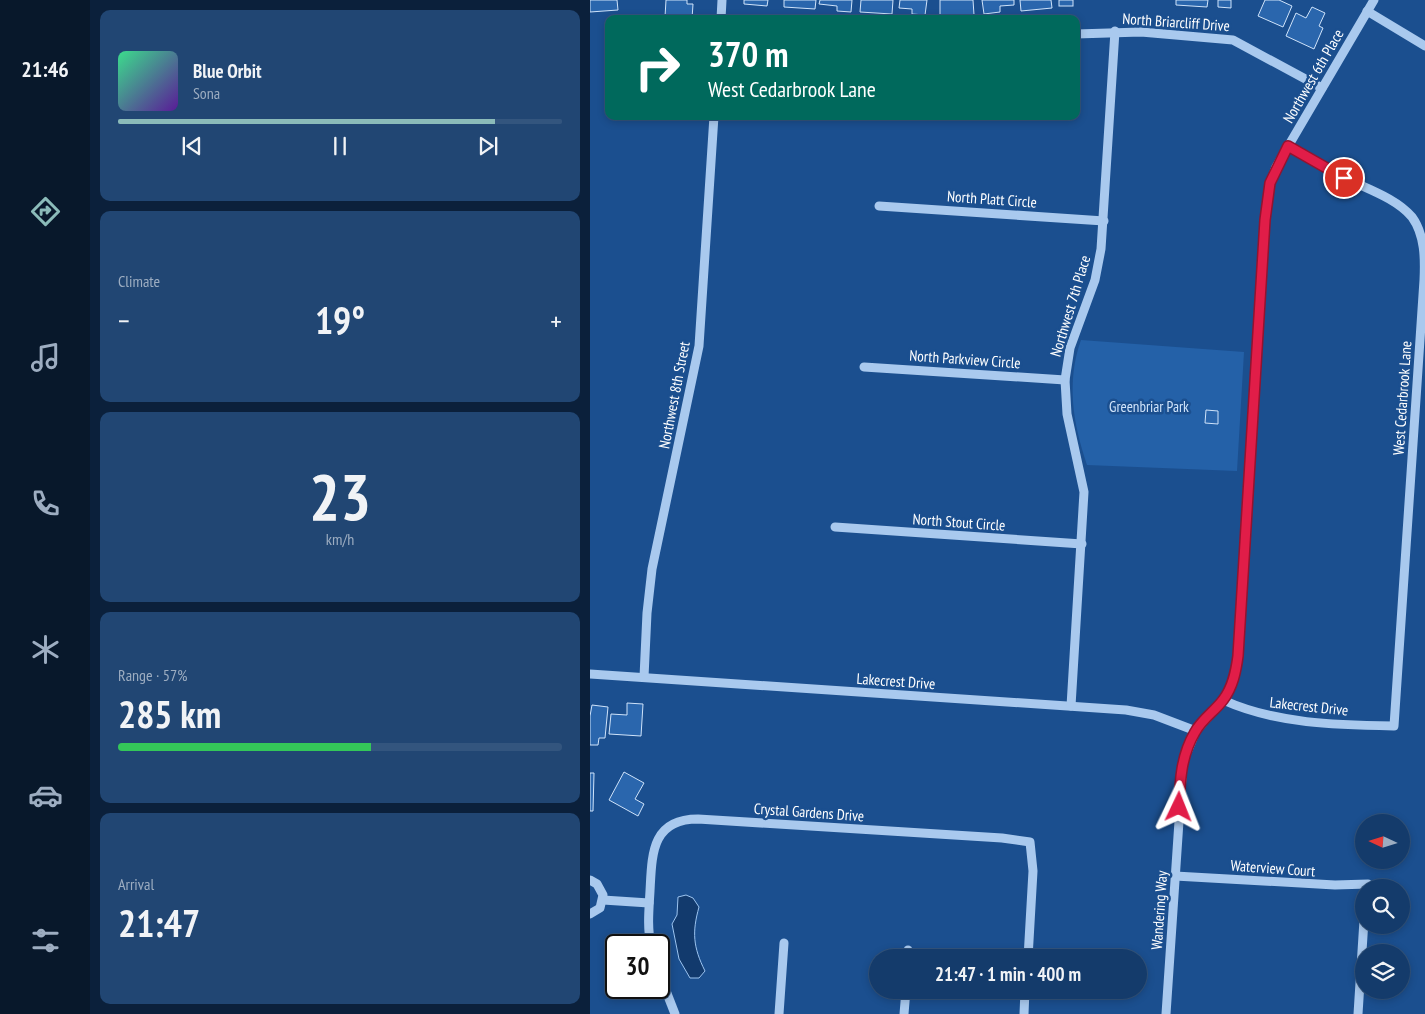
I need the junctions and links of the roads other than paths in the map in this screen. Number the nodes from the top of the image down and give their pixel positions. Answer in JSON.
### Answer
{"nodes":[{"id":1,"x":722,"y":0,"type":"edge"},
{"id":2,"x":1374,"y":0,"type":"edge"},
{"id":3,"x":1367,"y":11,"type":"junction"},
{"id":4,"x":721,"y":15,"type":"edge"},
{"id":5,"x":1115,"y":31,"type":"junction"},
{"id":6,"x":1080,"y":34,"type":"edge"},
{"id":7,"x":1425,"y":46,"type":"edge"},
{"id":8,"x":1322,"y":88,"type":"junction"},
{"id":9,"x":714,"y":120,"type":"edge"},
{"id":10,"x":1288,"y":146,"type":"junction"},
{"id":11,"x":879,"y":206,"type":"dead end"},
{"id":12,"x":1104,"y":221,"type":"junction"},
{"id":13,"x":864,"y":366,"type":"dead end"},
{"id":14,"x":1065,"y":380,"type":"junction"},
{"id":15,"x":835,"y":527,"type":"dead end"},
{"id":16,"x":1082,"y":544,"type":"junction"},
{"id":17,"x":590,"y":674,"type":"edge"},
{"id":18,"x":644,"y":678,"type":"junction"},
{"id":19,"x":1223,"y":700,"type":"junction"},
{"id":20,"x":1071,"y":706,"type":"junction"},
{"id":21,"x":1394,"y":726,"type":"joint"},
{"id":22,"x":1196,"y":731,"type":"junction"},
{"id":23,"x":1179,"y":807,"type":"joint"},
{"id":24,"x":1175,"y":876,"type":"junction"},
{"id":25,"x":590,"y":880,"type":"edge"},
{"id":26,"x":1355,"y":886,"type":"edge"},
{"id":27,"x":603,"y":900,"type":"junction"},
{"id":28,"x":649,"y":903,"type":"junction"},
{"id":29,"x":590,"y":914,"type":"edge"},
{"id":30,"x":650,"y":934,"type":"edge"},
{"id":31,"x":1363,"y":934,"type":"edge"},
{"id":32,"x":784,"y":942,"type":"dead end"},
{"id":33,"x":1029,"y":949,"type":"edge"},
{"id":34,"x":669,"y":999,"type":"edge"},
{"id":35,"x":905,"y":999,"type":"edge"},
{"id":36,"x":1025,"y":999,"type":"edge"},
{"id":37,"x":675,"y":1014,"type":"edge"},
{"id":38,"x":779,"y":1014,"type":"edge"},
{"id":39,"x":904,"y":1014,"type":"edge"},
{"id":40,"x":1024,"y":1014,"type":"edge"},
{"id":41,"x":1166,"y":1014,"type":"edge"},
{"id":42,"x":1358,"y":1014,"type":"edge"}],
"edges":[{"from":1,"to":4,"type":"street"},
{"from":2,"to":3,"type":"street","name":"Northwest 6th Place"},
{"from":3,"to":7,"type":"street"},
{"from":3,"to":8,"type":"street","name":"Northwest 6th Place"},
{"from":5,"to":6,"type":"street","name":"North Briarcliff Drive"},
{"from":5,"to":8,"type":"street","name":"North Briarcliff Drive"},
{"from":5,"to":12,"type":"street","name":"Northwest 7th Place"},
{"from":8,"to":10,"type":"street","name":"Northwest 6th Place"},
{"from":9,"to":18,"type":"street","name":"Northwest 8th Street"},
{"from":10,"to":19,"type":"street","name":"Northwest 6th Place"},
{"from":10,"to":21,"type":"street","name":"West Cedarbrook Lane"},
{"from":11,"to":12,"type":"street","name":"North Platt Circle"},
{"from":12,"to":14,"type":"street","name":"Northwest 7th Place"},
{"from":13,"to":14,"type":"street","name":"North Parkview Circle"},
{"from":14,"to":16,"type":"street","name":"Northwest 7th Place"},
{"from":15,"to":16,"type":"street","name":"North Stout Circle"},
{"from":16,"to":20,"type":"street","name":"Northwest 7th Place"},
{"from":17,"to":18,"type":"street","name":"Lakecrest Drive"},
{"from":18,"to":20,"type":"street","name":"Lakecrest Drive"},
{"from":19,"to":21,"type":"street","name":"Lakecrest Drive"},
{"from":19,"to":22,"type":"street","name":"Northwest 6th Place"},
{"from":20,"to":22,"type":"street","name":"Lakecrest Drive"},
{"from":22,"to":23,"type":"street","name":"Northwest 6th Place"},
{"from":23,"to":24,"type":"street","name":"Wandering Way"},
{"from":24,"to":26,"type":"street","name":"Waterview Court"},
{"from":24,"to":41,"type":"street","name":"Wandering Way"},
{"from":25,"to":27,"type":"street"},
{"from":27,"to":28,"type":"street"},
{"from":27,"to":29,"type":"street"},
{"from":28,"to":30,"type":"street","name":"Crystal Gardens Drive"},
{"from":28,"to":33,"type":"street","name":"Crystal Gardens Drive"},
{"from":31,"to":42,"type":"street"},
{"from":32,"to":38,"type":"street"},
{"from":34,"to":37,"type":"street"},
{"from":35,"to":39,"type":"street"},
{"from":36,"to":40,"type":"street"}]}
